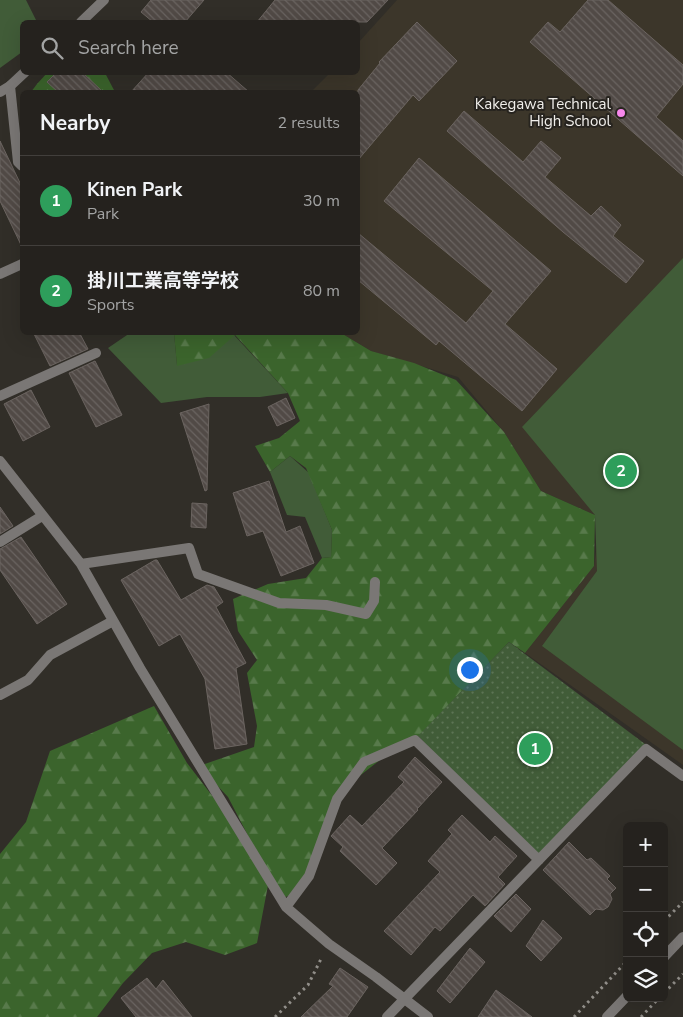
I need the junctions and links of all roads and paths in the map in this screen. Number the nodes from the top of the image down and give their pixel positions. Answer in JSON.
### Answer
{"nodes":[{"id":1,"x":104,"y":0,"type":"edge"},
{"id":2,"x":83,"y":20,"type":"edge"},
{"id":3,"x":22,"y":75,"type":"edge"},
{"id":4,"x":10,"y":86,"type":"junction"},
{"id":5,"x":0,"y":92,"type":"edge"},
{"id":6,"x":20,"y":164,"type":"edge"},
{"id":7,"x":20,"y":265,"type":"edge"},
{"id":8,"x":0,"y":274,"type":"edge"},
{"id":9,"x":96,"y":353,"type":"dead end"},
{"id":10,"x":0,"y":396,"type":"edge"},
{"id":11,"x":0,"y":460,"type":"edge"},
{"id":12,"x":42,"y":516,"type":"junction"},
{"id":13,"x":0,"y":542,"type":"edge"},
{"id":14,"x":81,"y":564,"type":"junction"},
{"id":15,"x":375,"y":582,"type":"dead end"},
{"id":16,"x":113,"y":621,"type":"junction"},
{"id":17,"x":0,"y":695,"type":"edge"},
{"id":18,"x":683,"y":776,"type":"edge"},
{"id":19,"x":539,"y":860,"type":"junction"},
{"id":20,"x":683,"y":902,"type":"edge"},
{"id":21,"x":286,"y":907,"type":"junction"},
{"id":22,"x":668,"y":917,"type":"edge"},
{"id":23,"x":683,"y":937,"type":"edge"},
{"id":24,"x":329,"y":944,"type":"junction"},
{"id":25,"x":668,"y":953,"type":"edge"},
{"id":26,"x":623,"y":965,"type":"edge"},
{"id":27,"x":683,"y":974,"type":"edge"},
{"id":28,"x":668,"y":989,"type":"edge"},
{"id":29,"x":404,"y":1000,"type":"junction"},
{"id":30,"x":623,"y":1000,"type":"edge"},
{"id":31,"x":655,"y":1002,"type":"edge"},
{"id":32,"x":276,"y":1017,"type":"edge"},
{"id":33,"x":387,"y":1017,"type":"edge"},
{"id":34,"x":428,"y":1017,"type":"edge"},
{"id":35,"x":574,"y":1017,"type":"edge"},
{"id":36,"x":607,"y":1017,"type":"edge"},
{"id":37,"x":641,"y":1017,"type":"edge"}],
"edges":[{"from":1,"to":2,"type":"street"},
{"from":3,"to":4,"type":"street"},
{"from":4,"to":5,"type":"street"},
{"from":4,"to":6,"type":"street"},
{"from":7,"to":8,"type":"street"},
{"from":9,"to":10,"type":"street"},
{"from":11,"to":12,"type":"street"},
{"from":12,"to":13,"type":"street"},
{"from":12,"to":14,"type":"street"},
{"from":14,"to":15,"type":"street"},
{"from":14,"to":16,"type":"street"},
{"from":16,"to":17,"type":"street"},
{"from":16,"to":21,"type":"street"},
{"from":18,"to":19,"type":"street"},
{"from":19,"to":21,"type":"street"},
{"from":19,"to":29,"type":"street"},
{"from":20,"to":22,"type":"path"},
{"from":21,"to":24,"type":"street"},
{"from":23,"to":25,"type":"street"},
{"from":24,"to":29,"type":"street"},
{"from":24,"to":32,"type":"path"},
{"from":26,"to":35,"type":"path"},
{"from":27,"to":28,"type":"path"},
{"from":29,"to":33,"type":"street"},
{"from":29,"to":34,"type":"street"},
{"from":30,"to":36,"type":"street"},
{"from":31,"to":37,"type":"path"}]}
